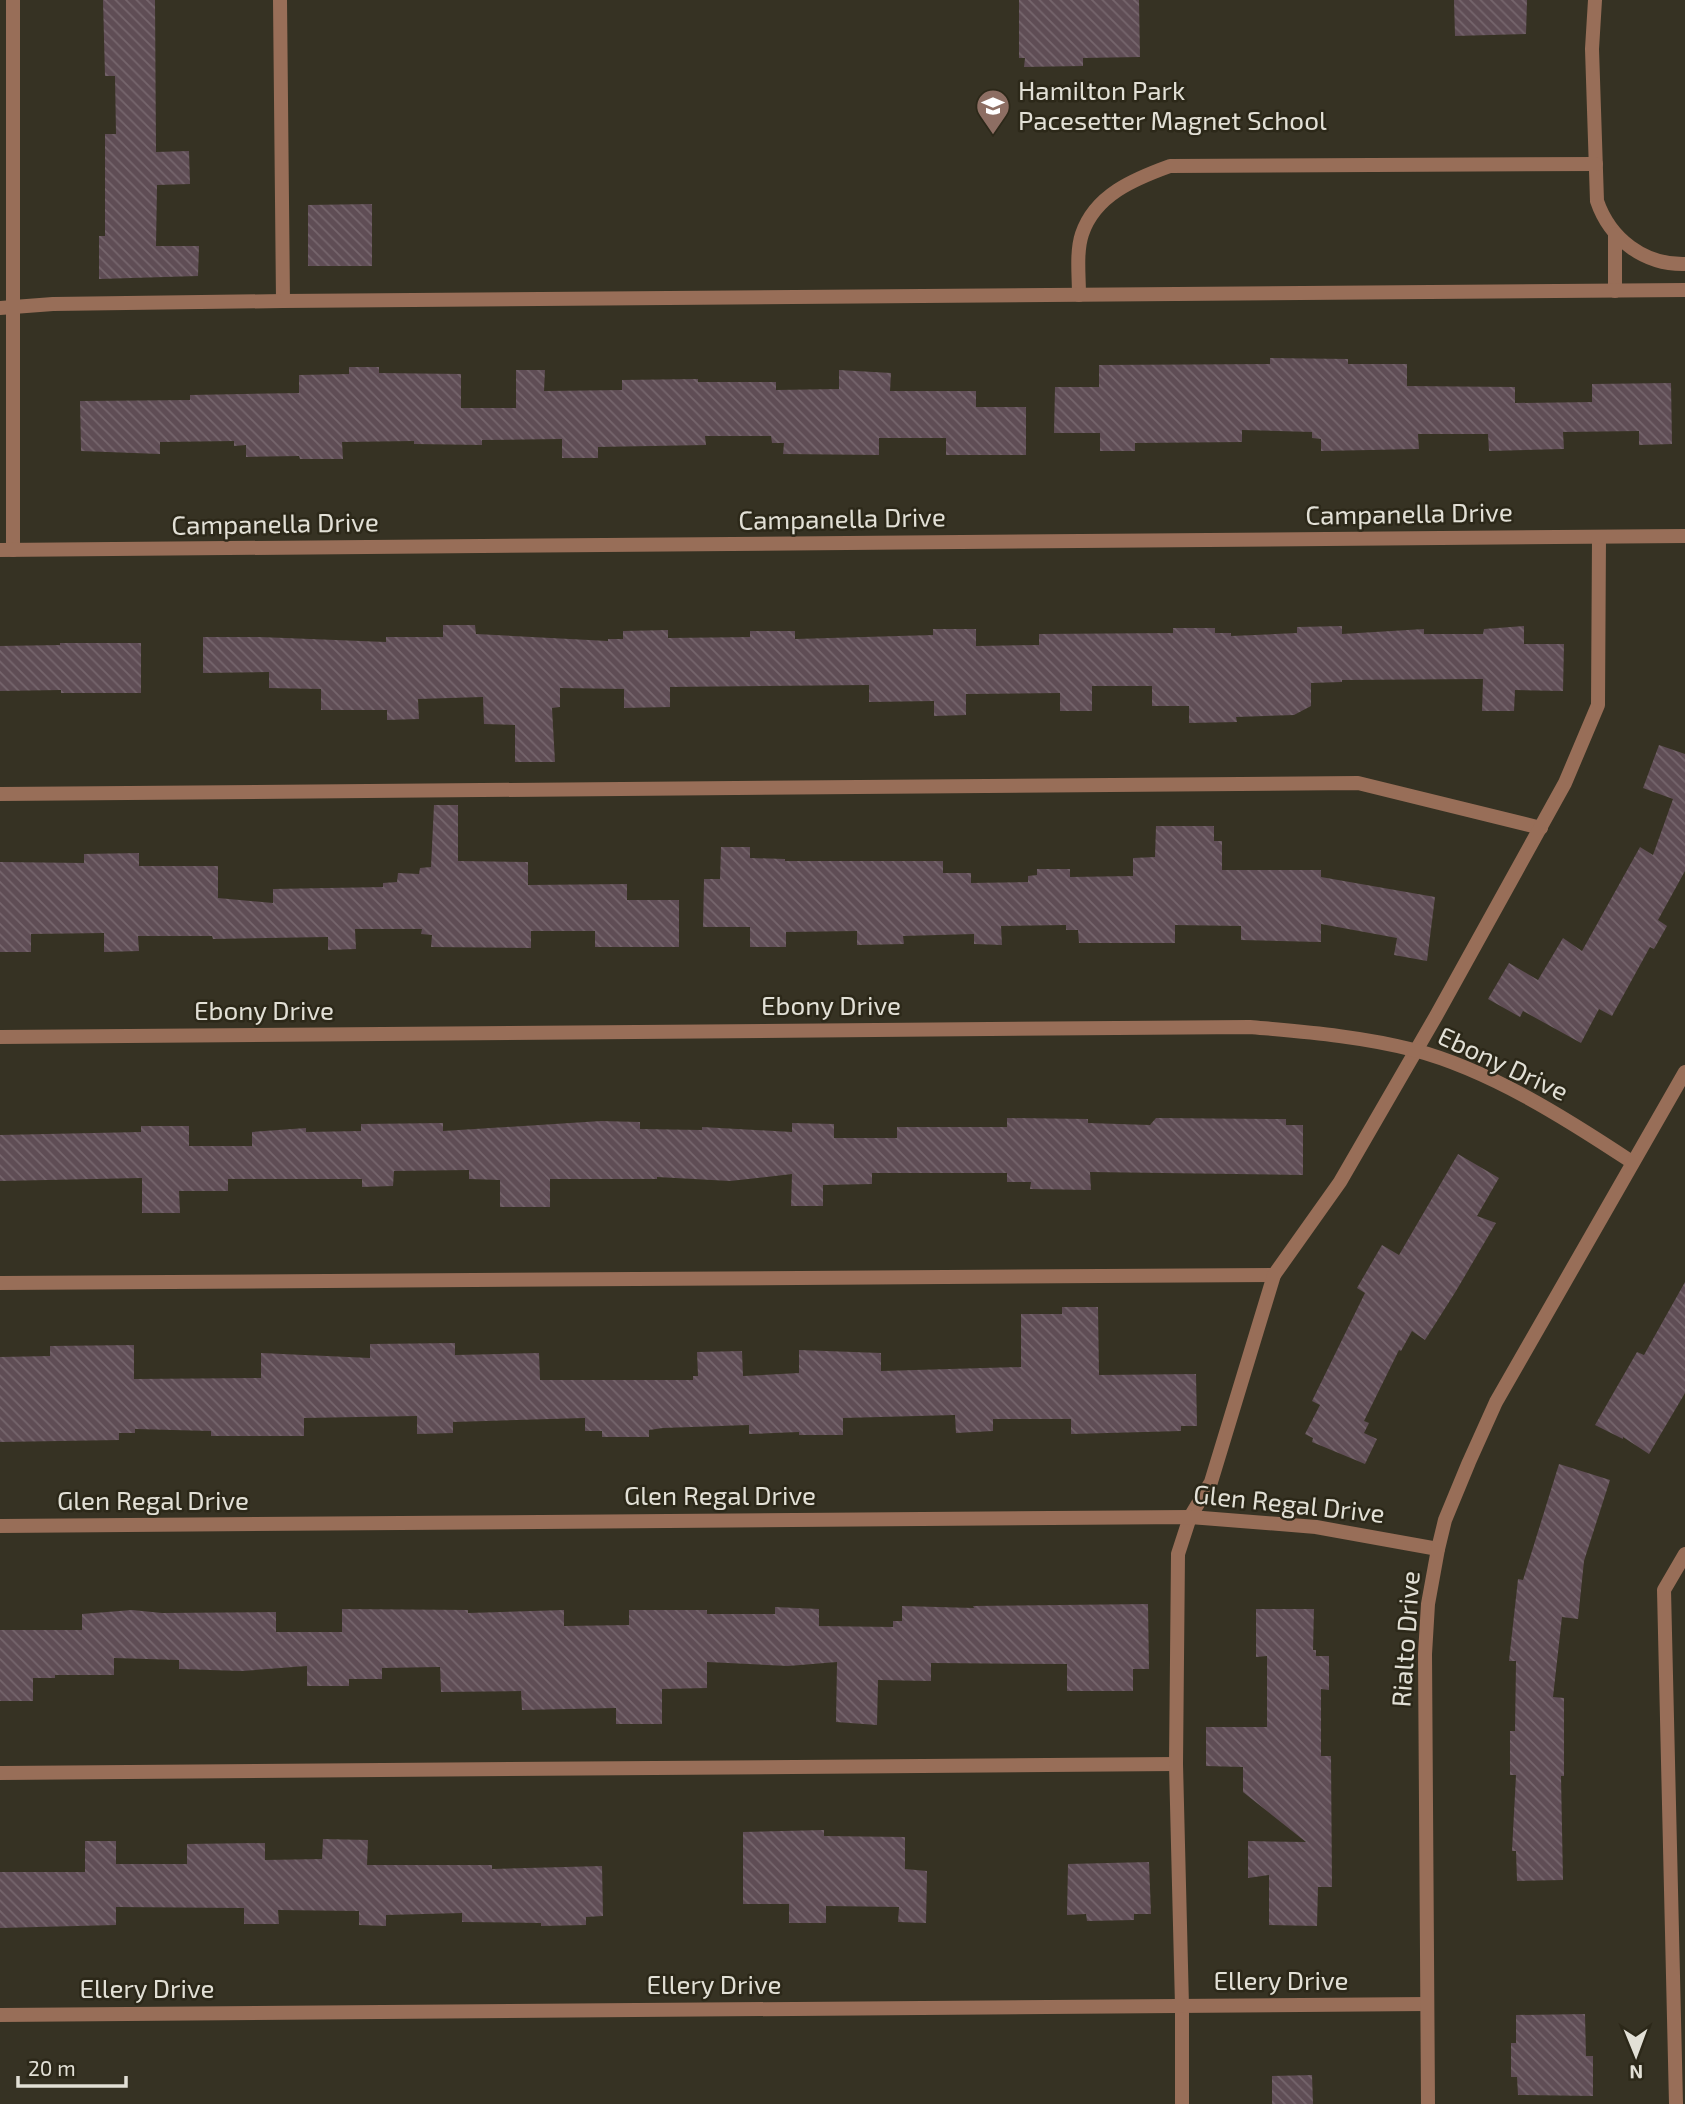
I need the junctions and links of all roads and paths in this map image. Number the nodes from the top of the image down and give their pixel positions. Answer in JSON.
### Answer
{"nodes":[{"id":1,"x":13,"y":0,"type":"edge"},
{"id":2,"x":280,"y":0,"type":"edge"},
{"id":3,"x":1595,"y":0,"type":"edge"},
{"id":4,"x":1596,"y":164,"type":"junction"},
{"id":5,"x":1615,"y":234,"type":"junction"},
{"id":6,"x":1685,"y":264,"type":"edge"},
{"id":7,"x":1685,"y":290,"type":"edge"},
{"id":8,"x":1615,"y":291,"type":"junction"},
{"id":9,"x":1079,"y":295,"type":"junction"},
{"id":10,"x":283,"y":301,"type":"junction"},
{"id":11,"x":6,"y":308,"type":"edge"},
{"id":12,"x":1685,"y":536,"type":"edge"},
{"id":13,"x":1599,"y":537,"type":"junction"},
{"id":14,"x":7,"y":550,"type":"edge"},
{"id":15,"x":0,"y":794,"type":"edge"},
{"id":16,"x":1541,"y":828,"type":"junction"},
{"id":17,"x":0,"y":1037,"type":"edge"},
{"id":18,"x":1415,"y":1051,"type":"junction"},
{"id":19,"x":1685,"y":1072,"type":"edge"},
{"id":20,"x":1632,"y":1162,"type":"junction"},
{"id":21,"x":1274,"y":1275,"type":"junction"},
{"id":22,"x":0,"y":1283,"type":"edge"},
{"id":23,"x":1190,"y":1517,"type":"junction"},
{"id":24,"x":0,"y":1526,"type":"edge"},
{"id":25,"x":1438,"y":1549,"type":"junction"},
{"id":26,"x":1685,"y":1554,"type":"edge"},
{"id":27,"x":1176,"y":1764,"type":"junction"},
{"id":28,"x":0,"y":1773,"type":"edge"},
{"id":29,"x":1427,"y":2004,"type":"junction"},
{"id":30,"x":1182,"y":2006,"type":"junction"},
{"id":31,"x":0,"y":2015,"type":"edge"},
{"id":32,"x":1182,"y":2104,"type":"edge"},
{"id":33,"x":1428,"y":2104,"type":"edge"},
{"id":34,"x":1676,"y":2104,"type":"edge"}],
"edges":[{"from":1,"to":11,"type":"street"},
{"from":2,"to":10,"type":"street"},
{"from":3,"to":4,"type":"street"},
{"from":4,"to":5,"type":"street"},
{"from":4,"to":9,"type":"street"},
{"from":5,"to":6,"type":"street"},
{"from":5,"to":8,"type":"street"},
{"from":7,"to":8,"type":"street"},
{"from":8,"to":9,"type":"street"},
{"from":9,"to":10,"type":"street"},
{"from":10,"to":11,"type":"street"},
{"from":11,"to":14,"type":"street"},
{"from":12,"to":13,"type":"street","name":"Campanella Drive"},
{"from":13,"to":14,"type":"street","name":"Campanella Drive"},
{"from":13,"to":16,"type":"street"},
{"from":15,"to":16,"type":"street"},
{"from":16,"to":18,"type":"street"},
{"from":17,"to":18,"type":"street","name":"Ebony Drive"},
{"from":18,"to":20,"type":"street","name":"Ebony Drive"},
{"from":18,"to":21,"type":"street"},
{"from":19,"to":20,"type":"street","name":"Rialto Drive"},
{"from":20,"to":25,"type":"street","name":"Rialto Drive"},
{"from":21,"to":22,"type":"street"},
{"from":21,"to":23,"type":"street"},
{"from":23,"to":24,"type":"street","name":"Glen Regal Drive"},
{"from":23,"to":25,"type":"street","name":"Glen Regal Drive"},
{"from":23,"to":27,"type":"street"},
{"from":25,"to":29,"type":"street","name":"Rialto Drive"},
{"from":26,"to":34,"type":"street"},
{"from":27,"to":28,"type":"street"},
{"from":27,"to":30,"type":"street"},
{"from":29,"to":30,"type":"street","name":"Ellery Drive"},
{"from":29,"to":33,"type":"street","name":"Rialto Drive"},
{"from":30,"to":31,"type":"street","name":"Ellery Drive"},
{"from":30,"to":32,"type":"street"}]}
